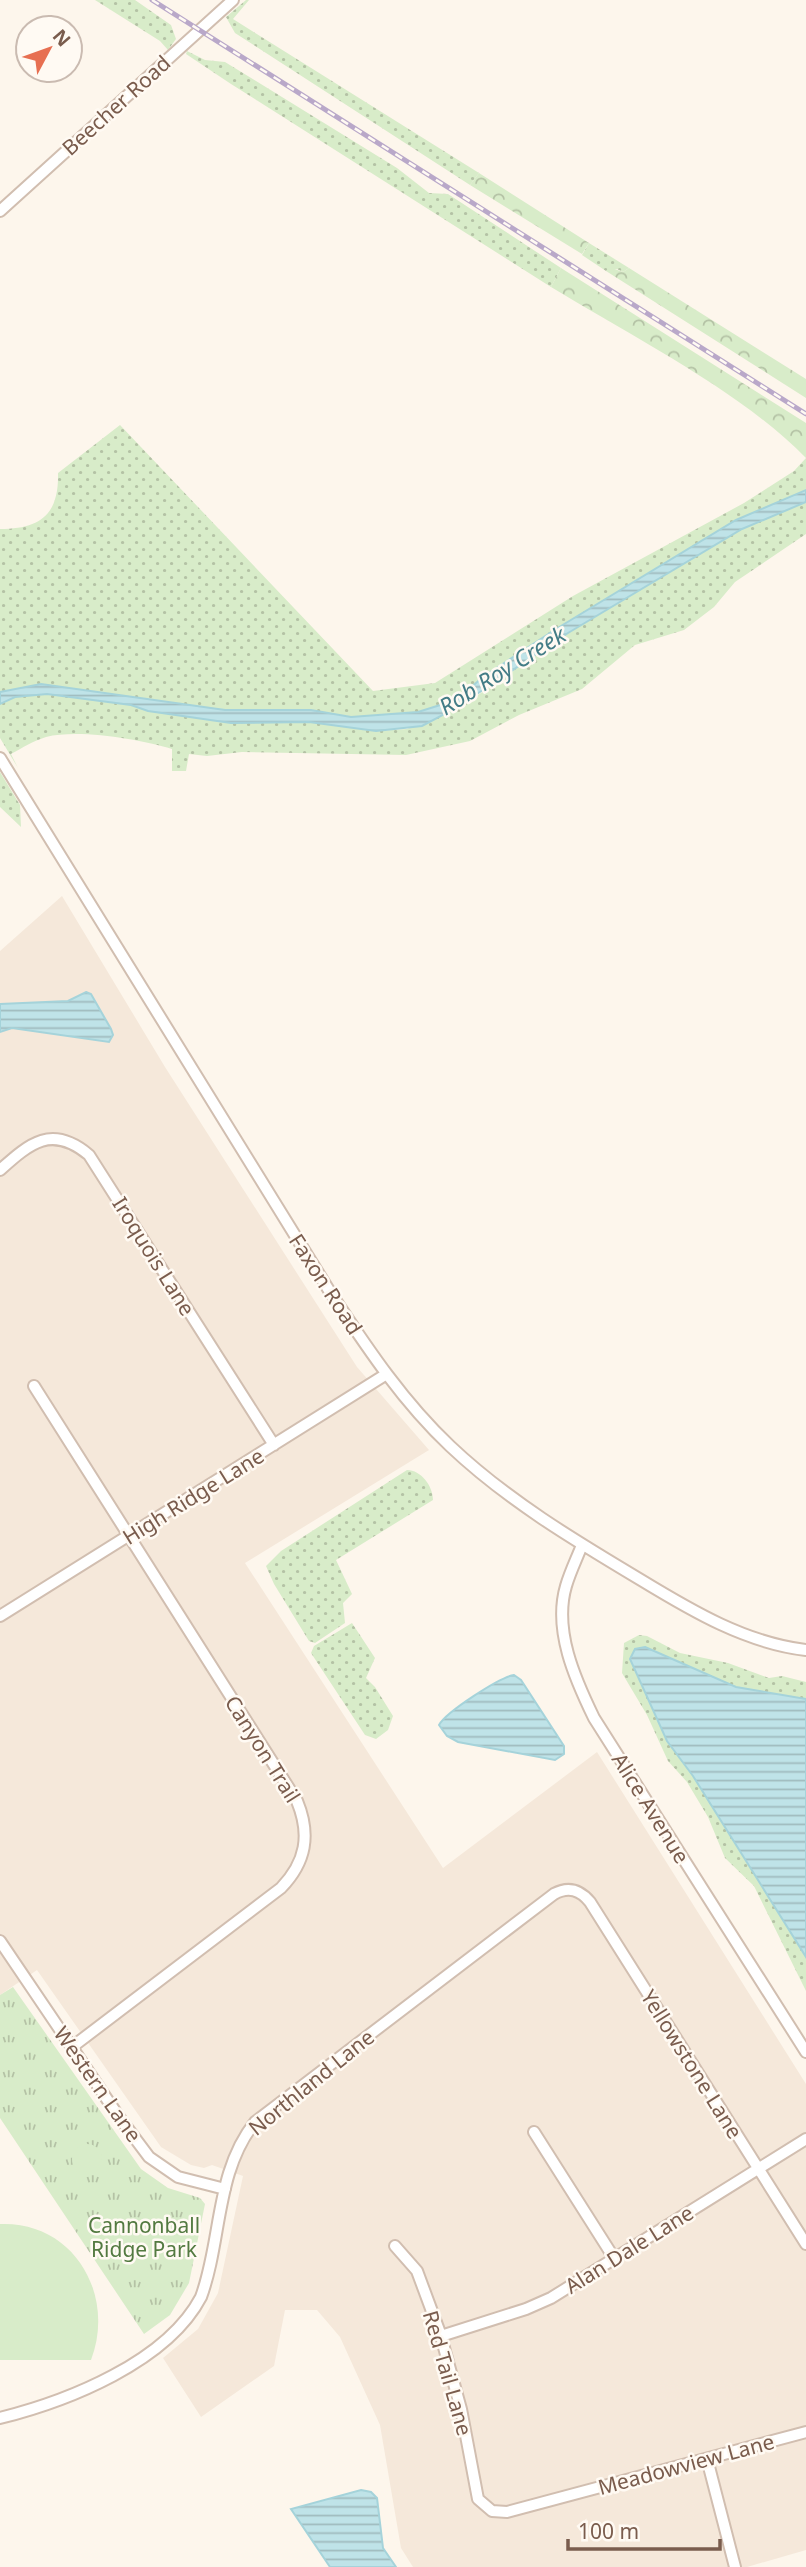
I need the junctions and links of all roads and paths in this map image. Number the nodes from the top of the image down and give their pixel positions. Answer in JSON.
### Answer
{"nodes":[{"id":1,"x":233,"y":0,"type":"edge"},
{"id":2,"x":0,"y":211,"type":"edge"},
{"id":3,"x":0,"y":758,"type":"edge"},
{"id":4,"x":0,"y":1170,"type":"edge"},
{"id":5,"x":385,"y":1375,"type":"junction"},
{"id":6,"x":34,"y":1386,"type":"dead end"},
{"id":7,"x":274,"y":1445,"type":"junction"},
{"id":8,"x":130,"y":1535,"type":"junction"},
{"id":9,"x":582,"y":1545,"type":"junction"},
{"id":10,"x":0,"y":1616,"type":"edge"},
{"id":11,"x":806,"y":1650,"type":"edge"},
{"id":12,"x":573,"y":1890,"type":"joint"},
{"id":13,"x":0,"y":1941,"type":"edge"},
{"id":14,"x":72,"y":2047,"type":"junction"},
{"id":15,"x":806,"y":2052,"type":"edge"},
{"id":16,"x":534,"y":2132,"type":"dead end"},
{"id":17,"x":806,"y":2139,"type":"edge"},
{"id":18,"x":758,"y":2169,"type":"junction"},
{"id":19,"x":225,"y":2189,"type":"junction"},
{"id":20,"x":806,"y":2245,"type":"edge"},
{"id":21,"x":395,"y":2246,"type":"dead end"},
{"id":22,"x":614,"y":2258,"type":"junction"},
{"id":23,"x":441,"y":2336,"type":"junction"},
{"id":24,"x":0,"y":2418,"type":"edge"},
{"id":25,"x":806,"y":2432,"type":"edge"},
{"id":26,"x":707,"y":2459,"type":"junction"},
{"id":27,"x":485,"y":2507,"type":"joint"},
{"id":28,"x":735,"y":2567,"type":"edge"}],
"edges":[{"from":1,"to":2,"type":"street","name":"Beecher Road"},
{"from":3,"to":5,"type":"street","name":"Faxon Road"},
{"from":4,"to":7,"type":"street","name":"Iroquois Lane"},
{"from":5,"to":7,"type":"street","name":"High Ridge Lane"},
{"from":5,"to":9,"type":"street","name":"Faxon Road"},
{"from":6,"to":8,"type":"street","name":"Canyon Trail"},
{"from":7,"to":8,"type":"street","name":"High Ridge Lane"},
{"from":8,"to":10,"type":"street","name":"High Ridge Lane"},
{"from":8,"to":14,"type":"street","name":"Canyon Trail"},
{"from":9,"to":11,"type":"street","name":"Faxon Road"},
{"from":9,"to":15,"type":"street","name":"Alice Avenue"},
{"from":12,"to":18,"type":"street","name":"Yellowstone Lane"},
{"from":12,"to":19,"type":"street","name":"Northland Lane"},
{"from":13,"to":14,"type":"street","name":"Western Lane"},
{"from":14,"to":19,"type":"street","name":"Western Lane"},
{"from":16,"to":22,"type":"street"},
{"from":17,"to":18,"type":"street","name":"Alan Dale Lane"},
{"from":18,"to":20,"type":"street","name":"Yellowstone Lane"},
{"from":18,"to":22,"type":"street","name":"Alan Dale Lane"},
{"from":19,"to":24,"type":"street","name":"Northland Lane"},
{"from":21,"to":23,"type":"street","name":"Red Tail Lane"},
{"from":22,"to":23,"type":"street","name":"Alan Dale Lane"},
{"from":23,"to":27,"type":"street","name":"Red Tail Lane"},
{"from":25,"to":26,"type":"street","name":"Meadowview Lane"},
{"from":26,"to":27,"type":"street","name":"Meadowview Lane"},
{"from":26,"to":28,"type":"street"}]}
